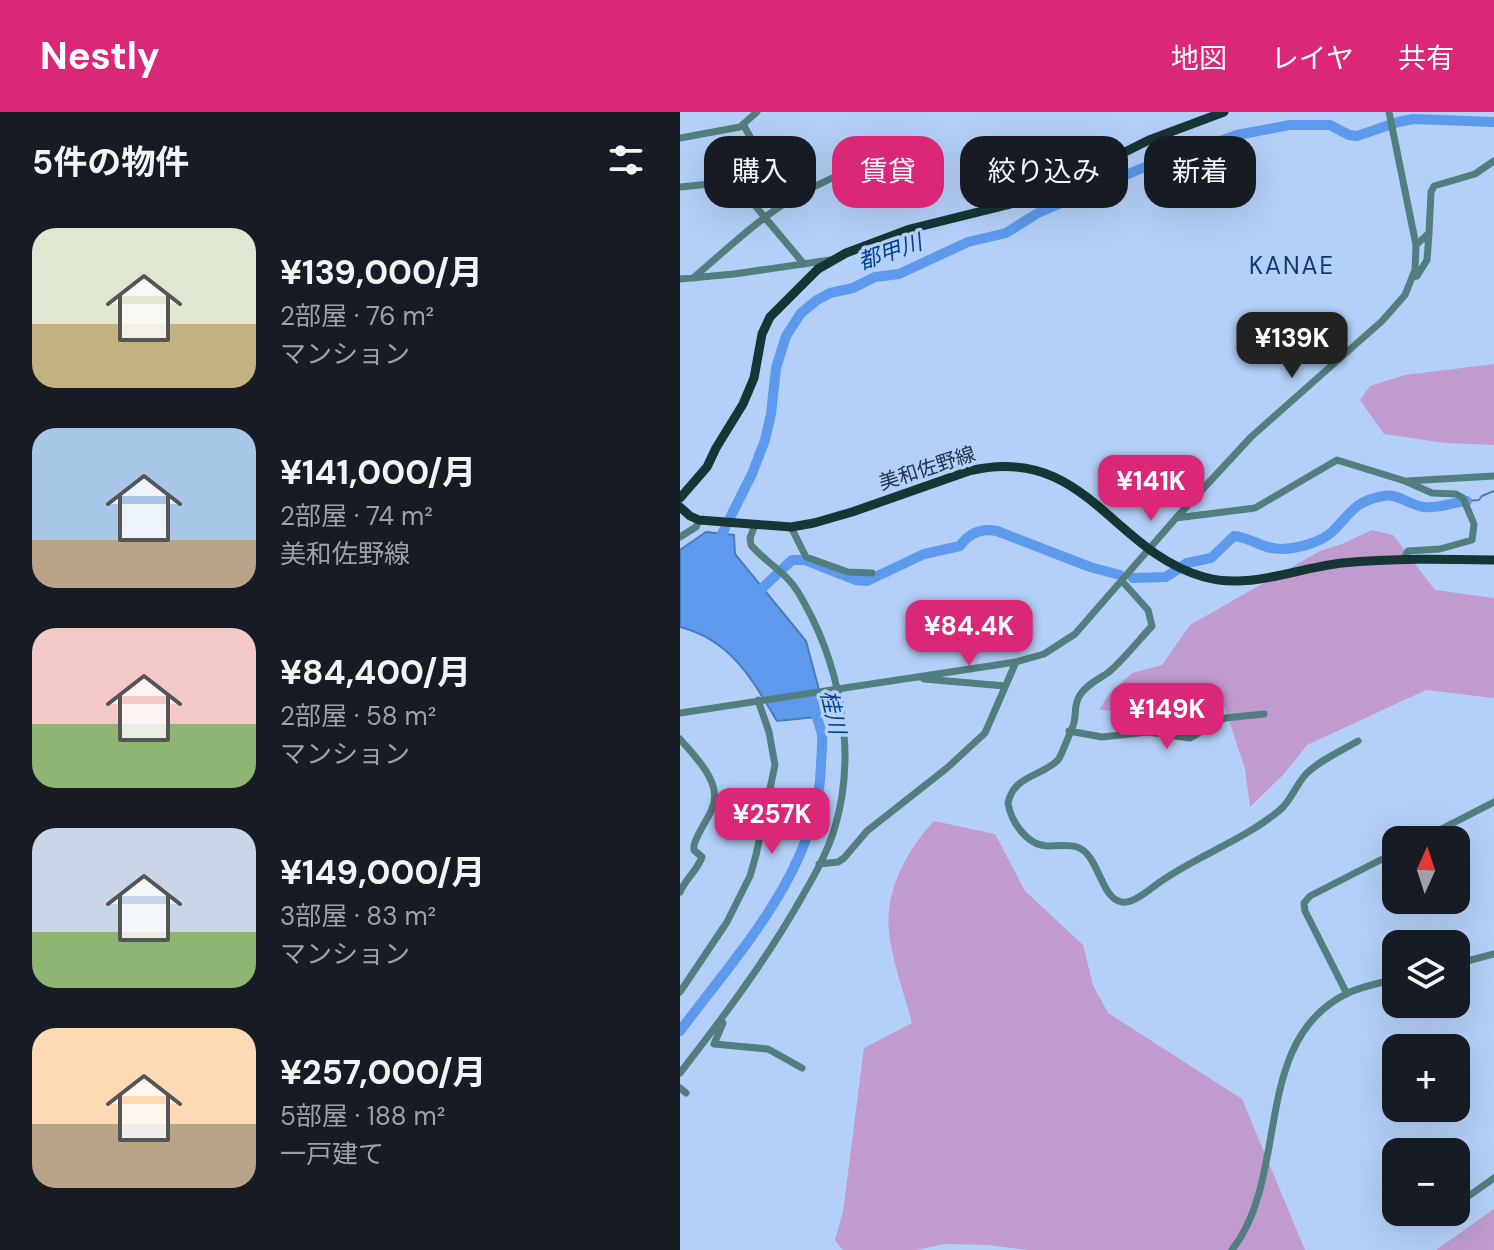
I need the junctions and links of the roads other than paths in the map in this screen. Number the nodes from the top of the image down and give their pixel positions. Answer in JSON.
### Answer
{"nodes":[{"id":1,"x":757,"y":112,"type":"edge"},
{"id":2,"x":1224,"y":112,"type":"edge"},
{"id":3,"x":1389,"y":112,"type":"edge"},
{"id":4,"x":743,"y":124,"type":"junction"},
{"id":5,"x":750,"y":136,"type":"edge"},
{"id":6,"x":680,"y":138,"type":"edge"},
{"id":7,"x":1494,"y":161,"type":"edge"},
{"id":8,"x":832,"y":181,"type":"edge"},
{"id":9,"x":704,"y":184,"type":"edge"},
{"id":10,"x":680,"y":187,"type":"edge"},
{"id":11,"x":757,"y":208,"type":"edge"},
{"id":12,"x":1410,"y":215,"type":"junction"},
{"id":13,"x":1430,"y":217,"type":"junction"},
{"id":14,"x":766,"y":218,"type":"junction"},
{"id":15,"x":1429,"y":233,"type":"junction"},
{"id":16,"x":1416,"y":245,"type":"junction"},
{"id":17,"x":832,"y":260,"type":"junction"},
{"id":18,"x":804,"y":264,"type":"junction"},
{"id":19,"x":1413,"y":277,"type":"junction"},
{"id":20,"x":693,"y":278,"type":"junction"},
{"id":21,"x":680,"y":279,"type":"edge"},
{"id":22,"x":1494,"y":476,"type":"edge"},
{"id":23,"x":1405,"y":481,"type":"junction"},
{"id":24,"x":680,"y":498,"type":"edge"},
{"id":25,"x":680,"y":507,"type":"edge"},
{"id":26,"x":1176,"y":518,"type":"junction"},
{"id":27,"x":703,"y":520,"type":"junction"},
{"id":28,"x":753,"y":525,"type":"junction"},
{"id":29,"x":791,"y":527,"type":"junction"},
{"id":30,"x":680,"y":537,"type":"edge"},
{"id":31,"x":1150,"y":549,"type":"junction"},
{"id":32,"x":1403,"y":560,"type":"junction"},
{"id":33,"x":1494,"y":560,"type":"edge"},
{"id":34,"x":872,"y":573,"type":"dead end"},
{"id":35,"x":1122,"y":581,"type":"junction"},
{"id":36,"x":1016,"y":662,"type":"junction"},
{"id":37,"x":921,"y":676,"type":"junction"},
{"id":38,"x":1005,"y":686,"type":"junction"},
{"id":39,"x":837,"y":688,"type":"junction"},
{"id":40,"x":759,"y":700,"type":"junction"},
{"id":41,"x":680,"y":713,"type":"edge"},
{"id":42,"x":1264,"y":714,"type":"dead end"},
{"id":43,"x":1069,"y":731,"type":"junction"},
{"id":44,"x":680,"y":739,"type":"edge"},
{"id":45,"x":1358,"y":741,"type":"dead end"},
{"id":46,"x":1494,"y":802,"type":"edge"},
{"id":47,"x":1447,"y":826,"type":"edge"},
{"id":48,"x":1382,"y":859,"type":"edge"},
{"id":49,"x":819,"y":864,"type":"junction"},
{"id":50,"x":680,"y":892,"type":"edge"},
{"id":51,"x":1494,"y":954,"type":"edge"},
{"id":52,"x":1470,"y":960,"type":"edge"},
{"id":53,"x":1382,"y":983,"type":"edge"},
{"id":54,"x":682,"y":986,"type":"edge"},
{"id":55,"x":1347,"y":994,"type":"junction"},
{"id":56,"x":729,"y":1010,"type":"junction"},
{"id":57,"x":802,"y":1068,"type":"dead end"},
{"id":58,"x":680,"y":1073,"type":"edge"},
{"id":59,"x":1494,"y":1178,"type":"edge"},
{"id":60,"x":1470,"y":1195,"type":"edge"},
{"id":61,"x":1232,"y":1250,"type":"edge"}],
"edges":[{"from":1,"to":4,"type":"street"},
{"from":2,"to":17,"type":"main road"},
{"from":3,"to":12,"type":"street"},
{"from":4,"to":5,"type":"street"},
{"from":4,"to":6,"type":"street"},
{"from":7,"to":13,"type":"street"},
{"from":8,"to":14,"type":"street"},
{"from":9,"to":10,"type":"street"},
{"from":11,"to":14,"type":"street"},
{"from":12,"to":13,"type":"street"},
{"from":12,"to":16,"type":"street"},
{"from":13,"to":15,"type":"street"},
{"from":14,"to":18,"type":"street"},
{"from":14,"to":20,"type":"street"},
{"from":15,"to":16,"type":"street"},
{"from":15,"to":19,"type":"street"},
{"from":16,"to":19,"type":"street"},
{"from":17,"to":18,"type":"street"},
{"from":17,"to":24,"type":"main road"},
{"from":18,"to":20,"type":"street"},
{"from":19,"to":26,"type":"street"},
{"from":20,"to":21,"type":"street"},
{"from":22,"to":23,"type":"street"},
{"from":23,"to":26,"type":"street"},
{"from":23,"to":32,"type":"street"},
{"from":25,"to":27,"type":"main road","name":"美和佐野線"},
{"from":26,"to":31,"type":"street"},
{"from":27,"to":28,"type":"main road","name":"美和佐野線"},
{"from":27,"to":30,"type":"street"},
{"from":28,"to":29,"type":"main road","name":"美和佐野線"},
{"from":28,"to":39,"type":"street"},
{"from":29,"to":31,"type":"main road","name":"美和佐野線"},
{"from":29,"to":34,"type":"street"},
{"from":31,"to":32,"type":"main road","name":"美和佐野線"},
{"from":31,"to":35,"type":"street"},
{"from":32,"to":33,"type":"main road","name":"美和佐野線"},
{"from":35,"to":36,"type":"street"},
{"from":35,"to":43,"type":"street"},
{"from":36,"to":37,"type":"street"},
{"from":36,"to":38,"type":"street"},
{"from":37,"to":38,"type":"street"},
{"from":37,"to":39,"type":"street"},
{"from":38,"to":49,"type":"street"},
{"from":39,"to":40,"type":"street"},
{"from":39,"to":49,"type":"street"},
{"from":40,"to":41,"type":"street"},
{"from":40,"to":54,"type":"street"},
{"from":42,"to":43,"type":"street"},
{"from":43,"to":45,"type":"street"},
{"from":44,"to":50,"type":"street"},
{"from":46,"to":47,"type":"street"},
{"from":48,"to":55,"type":"street"},
{"from":49,"to":56,"type":"street"},
{"from":51,"to":52,"type":"street"},
{"from":53,"to":55,"type":"street"},
{"from":55,"to":61,"type":"street"},
{"from":56,"to":57,"type":"street"},
{"from":56,"to":58,"type":"street"},
{"from":59,"to":60,"type":"street"}]}
